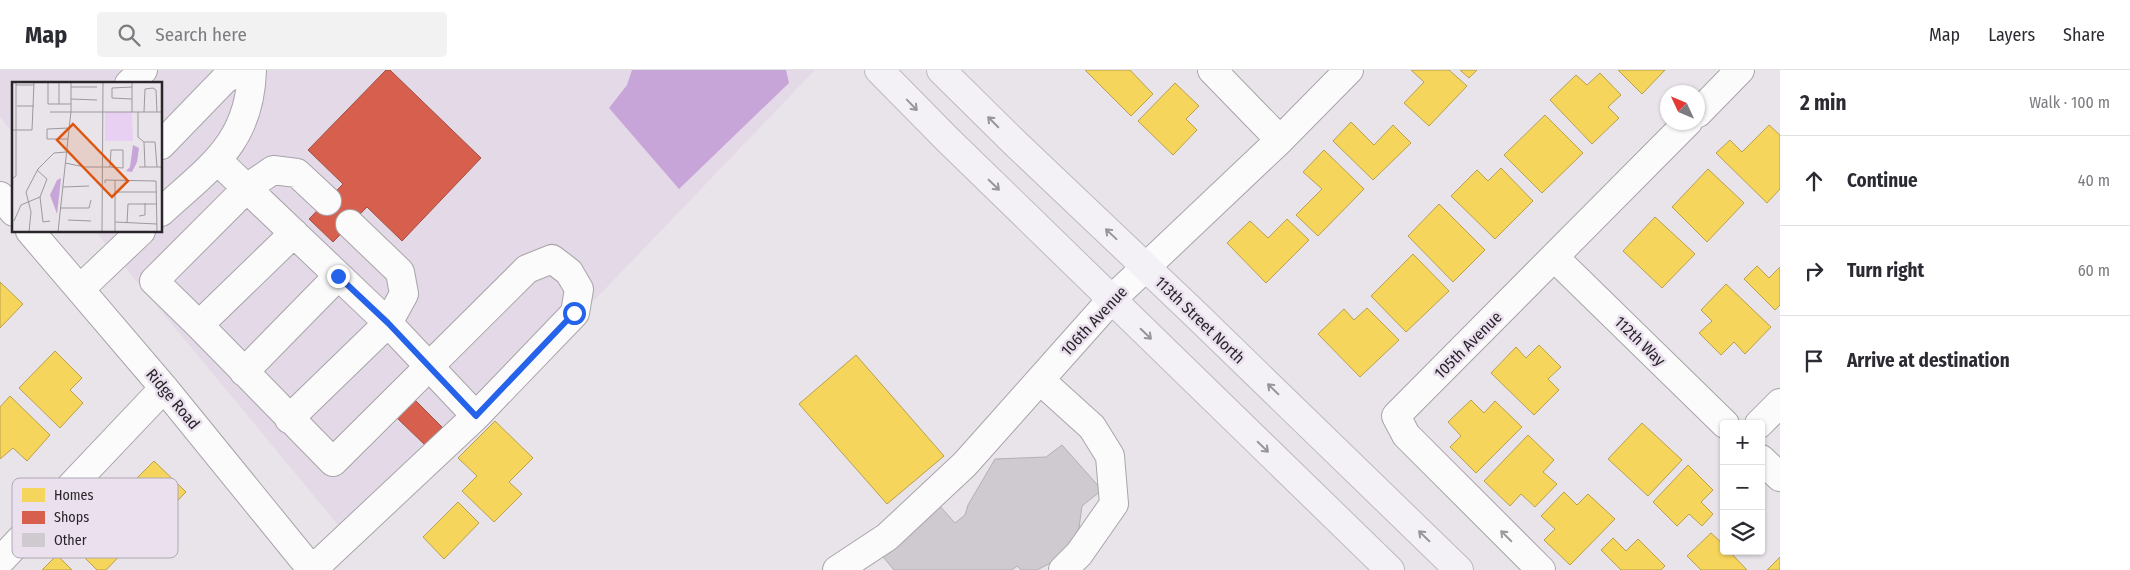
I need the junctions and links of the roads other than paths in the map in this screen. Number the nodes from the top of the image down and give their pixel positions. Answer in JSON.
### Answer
{"nodes":[{"id":1,"x":143,"y":70,"type":"edge"},
{"id":2,"x":240,"y":70,"type":"edge"},
{"id":3,"x":252,"y":70,"type":"edge"},
{"id":4,"x":879,"y":70,"type":"edge"},
{"id":5,"x":941,"y":70,"type":"edge"},
{"id":6,"x":1212,"y":70,"type":"edge"},
{"id":7,"x":1350,"y":70,"type":"edge"},
{"id":8,"x":1740,"y":70,"type":"edge"},
{"id":9,"x":131,"y":82,"type":"edge"},
{"id":10,"x":1705,"y":106,"type":"edge"},
{"id":11,"x":1680,"y":130,"type":"edge"},
{"id":12,"x":1280,"y":140,"type":"junction"},
{"id":13,"x":162,"y":143,"type":"edge"},
{"id":14,"x":217,"y":160,"type":"junction"},
{"id":15,"x":247,"y":188,"type":"junction"},
{"id":16,"x":326,"y":201,"type":"dead end"},
{"id":17,"x":162,"y":211,"type":"edge"},
{"id":18,"x":350,"y":224,"type":"dead end"},
{"id":19,"x":31,"y":232,"type":"edge"},
{"id":20,"x":140,"y":232,"type":"edge"},
{"id":21,"x":294,"y":233,"type":"junction"},
{"id":22,"x":1555,"y":258,"type":"junction"},
{"id":23,"x":1146,"y":268,"type":"junction"},
{"id":24,"x":338,"y":276,"type":"junction"},
{"id":25,"x":80,"y":289,"type":"junction"},
{"id":26,"x":1111,"y":300,"type":"junction"},
{"id":27,"x":388,"y":323,"type":"junction"},
{"id":28,"x":199,"y":325,"type":"junction"},
{"id":29,"x":428,"y":366,"type":"junction"},
{"id":30,"x":244,"y":372,"type":"junction"},
{"id":31,"x":1040,"y":380,"type":"junction"},
{"id":32,"x":164,"y":388,"type":"junction"},
{"id":33,"x":1780,"y":403,"type":"edge"},
{"id":34,"x":476,"y":416,"type":"junction"},
{"id":35,"x":289,"y":419,"type":"junction"},
{"id":36,"x":1721,"y":420,"type":"edge"},
{"id":37,"x":1763,"y":420,"type":"edge"},
{"id":38,"x":1765,"y":463,"type":"edge"},
{"id":39,"x":1780,"y":477,"type":"edge"},
{"id":40,"x":79,"y":478,"type":"edge"},
{"id":41,"x":12,"y":548,"type":"edge"},
{"id":42,"x":0,"y":561,"type":"edge"},
{"id":43,"x":844,"y":568,"type":"edge"},
{"id":44,"x":312,"y":570,"type":"edge"},
{"id":45,"x":1063,"y":570,"type":"edge"},
{"id":46,"x":1390,"y":570,"type":"edge"},
{"id":47,"x":1458,"y":570,"type":"edge"},
{"id":48,"x":1541,"y":570,"type":"edge"}],
"edges":[{"from":1,"to":9,"type":"street"},
{"from":2,"to":13,"type":"street"},
{"from":3,"to":14,"type":"street"},
{"from":4,"to":26,"type":"main road","one_way":true},
{"from":23,"to":5,"type":"main road","name":"113th Street North","one_way":true},
{"from":6,"to":12,"type":"street"},
{"from":7,"to":12,"type":"street","name":"106th Avenue"},
{"from":8,"to":10,"type":"street"},
{"from":11,"to":22,"type":"street","name":"105th Avenue"},
{"from":12,"to":23,"type":"street","name":"106th Avenue"},
{"from":14,"to":15,"type":"street"},
{"from":14,"to":17,"type":"street"},
{"from":15,"to":16,"type":"street"},
{"from":15,"to":21,"type":"street"},
{"from":15,"to":28,"type":"street"},
{"from":18,"to":27,"type":"street"},
{"from":19,"to":25,"type":"street","name":"Ridge Road"},
{"from":20,"to":25,"type":"street"},
{"from":21,"to":24,"type":"street"},
{"from":21,"to":28,"type":"street"},
{"from":22,"to":36,"type":"street","name":"112th Way"},
{"from":48,"to":22,"type":"street","name":"105th Avenue","one_way":true},
{"from":23,"to":26,"type":"street","name":"106th Avenue"},
{"from":47,"to":23,"type":"main road","name":"113th Street North","one_way":true},
{"from":24,"to":27,"type":"street"},
{"from":24,"to":30,"type":"street"},
{"from":25,"to":32,"type":"street","name":"Ridge Road"},
{"from":26,"to":31,"type":"street","name":"106th Avenue"},
{"from":26,"to":46,"type":"main road","one_way":true},
{"from":27,"to":29,"type":"street"},
{"from":27,"to":35,"type":"street"},
{"from":28,"to":30,"type":"street"},
{"from":29,"to":34,"type":"street"},
{"from":29,"to":34,"type":"street"},
{"from":29,"to":35,"type":"street"},
{"from":30,"to":35,"type":"street"},
{"from":31,"to":43,"type":"street","name":"106th Avenue"},
{"from":31,"to":45,"type":"street"},
{"from":32,"to":40,"type":"street"},
{"from":32,"to":44,"type":"street","name":"Ridge Road"},
{"from":33,"to":37,"type":"street"},
{"from":34,"to":44,"type":"street"},
{"from":38,"to":39,"type":"street"},
{"from":41,"to":42,"type":"street"}]}
